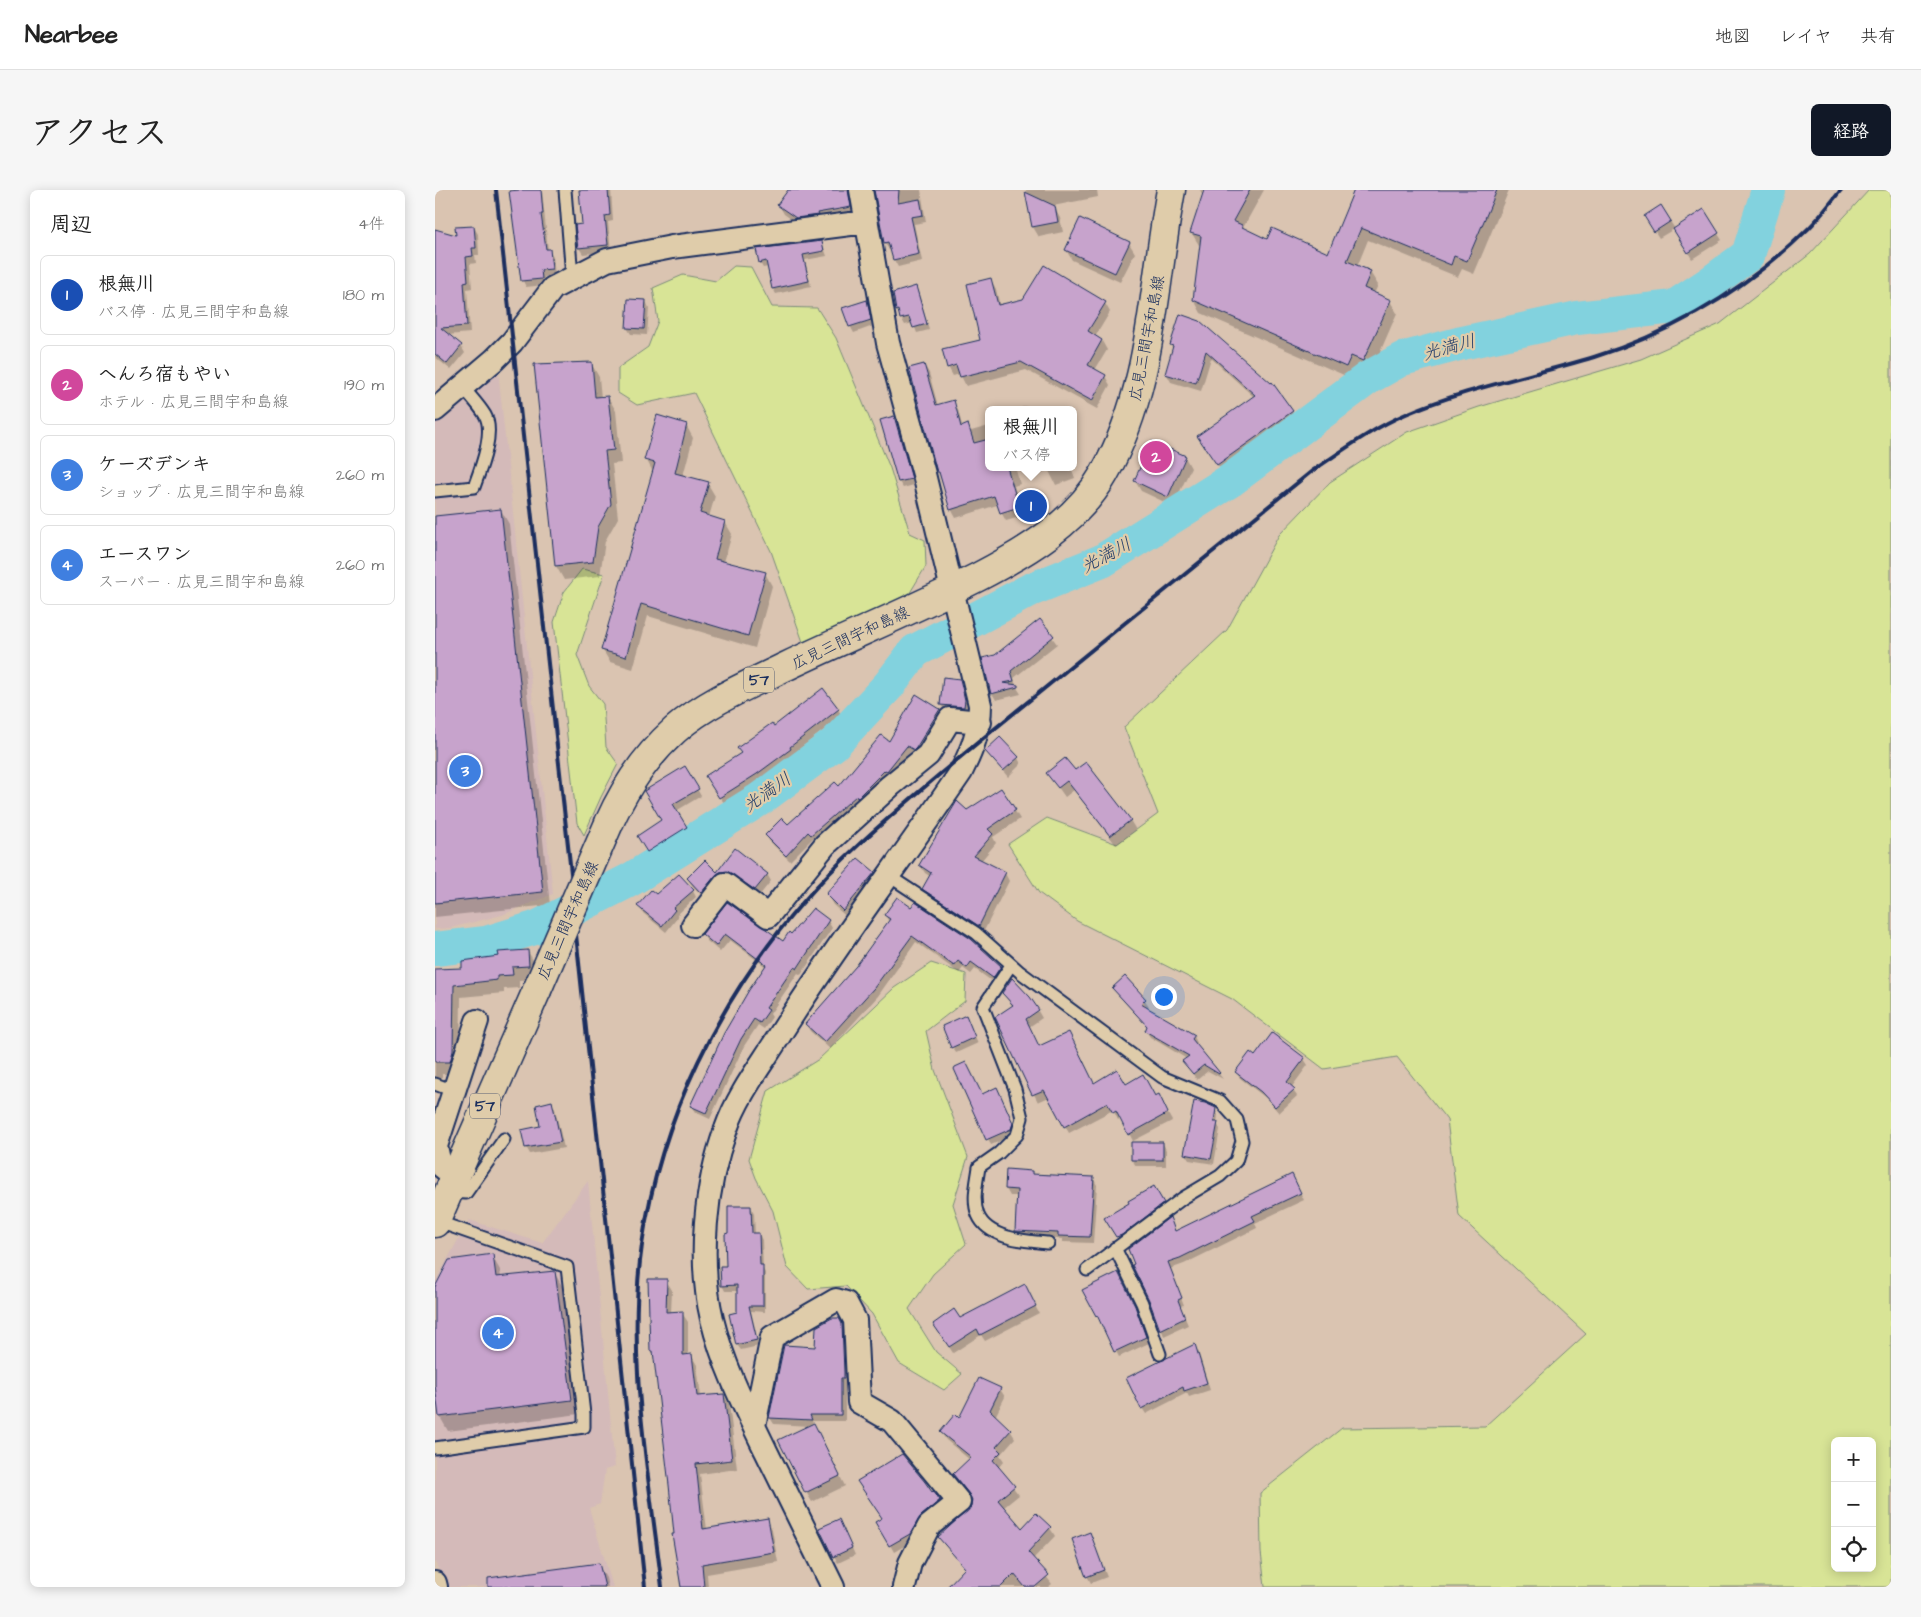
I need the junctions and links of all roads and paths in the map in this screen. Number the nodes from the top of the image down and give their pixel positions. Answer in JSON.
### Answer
{"nodes":[{"id":1,"x":565,"y":190,"type":"edge"},
{"id":2,"x":861,"y":190,"type":"edge"},
{"id":3,"x":1171,"y":190,"type":"edge"},
{"id":4,"x":866,"y":222,"type":"junction"},
{"id":5,"x":572,"y":277,"type":"junction"},
{"id":6,"x":463,"y":387,"type":"junction"},
{"id":7,"x":435,"y":410,"type":"edge"},
{"id":8,"x":435,"y":491,"type":"edge"},
{"id":9,"x":955,"y":603,"type":"junction"},
{"id":10,"x":980,"y":722,"type":"junction"},
{"id":11,"x":889,"y":876,"type":"junction"},
{"id":12,"x":693,"y":925,"type":"dead end"},
{"id":13,"x":1011,"y":965,"type":"junction"},
{"id":14,"x":477,"y":1021,"type":"dead end"},
{"id":15,"x":445,"y":1088,"type":"edge"},
{"id":16,"x":505,"y":1139,"type":"dead end"},
{"id":17,"x":452,"y":1184,"type":"junction"},
{"id":18,"x":435,"y":1222,"type":"edge"},
{"id":19,"x":1048,"y":1243,"type":"dead end"},
{"id":20,"x":1115,"y":1248,"type":"junction"},
{"id":21,"x":1087,"y":1270,"type":"dead end"},
{"id":22,"x":1160,"y":1354,"type":"dead end"},
{"id":23,"x":754,"y":1426,"type":"junction"},
{"id":24,"x":435,"y":1448,"type":"edge"},
{"id":25,"x":435,"y":1583,"type":"edge"},
{"id":26,"x":436,"y":1587,"type":"edge"},
{"id":27,"x":833,"y":1587,"type":"edge"},
{"id":28,"x":904,"y":1587,"type":"edge"}],
"edges":[{"from":1,"to":5,"type":"lane"},
{"from":2,"to":4,"type":"street"},
{"from":3,"to":9,"type":"main road","name":"広見三間宇和島線","number":"57"},
{"from":4,"to":5,"type":"street"},
{"from":4,"to":9,"type":"street"},
{"from":5,"to":6,"type":"street"},
{"from":6,"to":7,"type":"street"},
{"from":6,"to":8,"type":"lane"},
{"from":9,"to":10,"type":"street"},
{"from":9,"to":17,"type":"main road","name":"広見三間宇和島線","number":"57","bridge":true},
{"from":10,"to":11,"type":"street"},
{"from":10,"to":12,"type":"street"},
{"from":11,"to":13,"type":"lane"},
{"from":11,"to":23,"type":"street"},
{"from":13,"to":19,"type":"lane"},
{"from":13,"to":20,"type":"lane"},
{"from":14,"to":15,"type":"street"},
{"from":15,"to":17,"type":"street"},
{"from":16,"to":17,"type":"lane"},
{"from":17,"to":18,"type":"main road","name":"広見三間宇和島線","number":"57"},
{"from":18,"to":24,"type":"lane"},
{"from":20,"to":21,"type":"lane"},
{"from":20,"to":22,"type":"lane"},
{"from":23,"to":27,"type":"street"},
{"from":23,"to":28,"type":"street"},
{"from":25,"to":26,"type":"street"}]}
